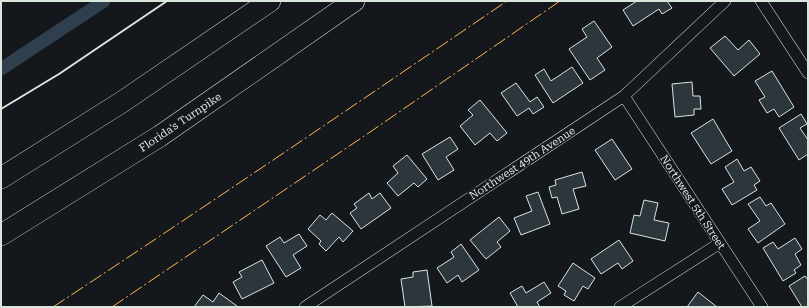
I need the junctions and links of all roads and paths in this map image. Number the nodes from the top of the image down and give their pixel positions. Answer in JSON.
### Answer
{"nodes":[{"id":1,"x":270,"y":1,"type":"edge"},
{"id":2,"x":354,"y":1,"type":"edge"},
{"id":3,"x":725,"y":1,"type":"edge"},
{"id":4,"x":761,"y":1,"type":"edge"},
{"id":5,"x":808,"y":73,"type":"edge"},
{"id":6,"x":624,"y":96,"type":"junction"},
{"id":7,"x":1,"y":178,"type":"edge"},
{"id":8,"x":1,"y":235,"type":"edge"},
{"id":9,"x":720,"y":243,"type":"junction"},
{"id":10,"x":305,"y":307,"type":"edge"},
{"id":11,"x":620,"y":307,"type":"edge"},
{"id":12,"x":762,"y":307,"type":"edge"}],
"edges":[{"from":1,"to":7,"type":"highway"},
{"from":2,"to":8,"type":"highway","name":"Florida's Turnpike"},
{"from":3,"to":6,"type":"street","name":"Northwest 49th Avenue"},
{"from":4,"to":5,"type":"street"},
{"from":6,"to":9,"type":"street","name":"Northwest 5th Street"},
{"from":6,"to":10,"type":"street","name":"Northwest 49th Avenue"},
{"from":9,"to":11,"type":"street"},
{"from":9,"to":12,"type":"street","name":"Northwest 5th Street"}]}
